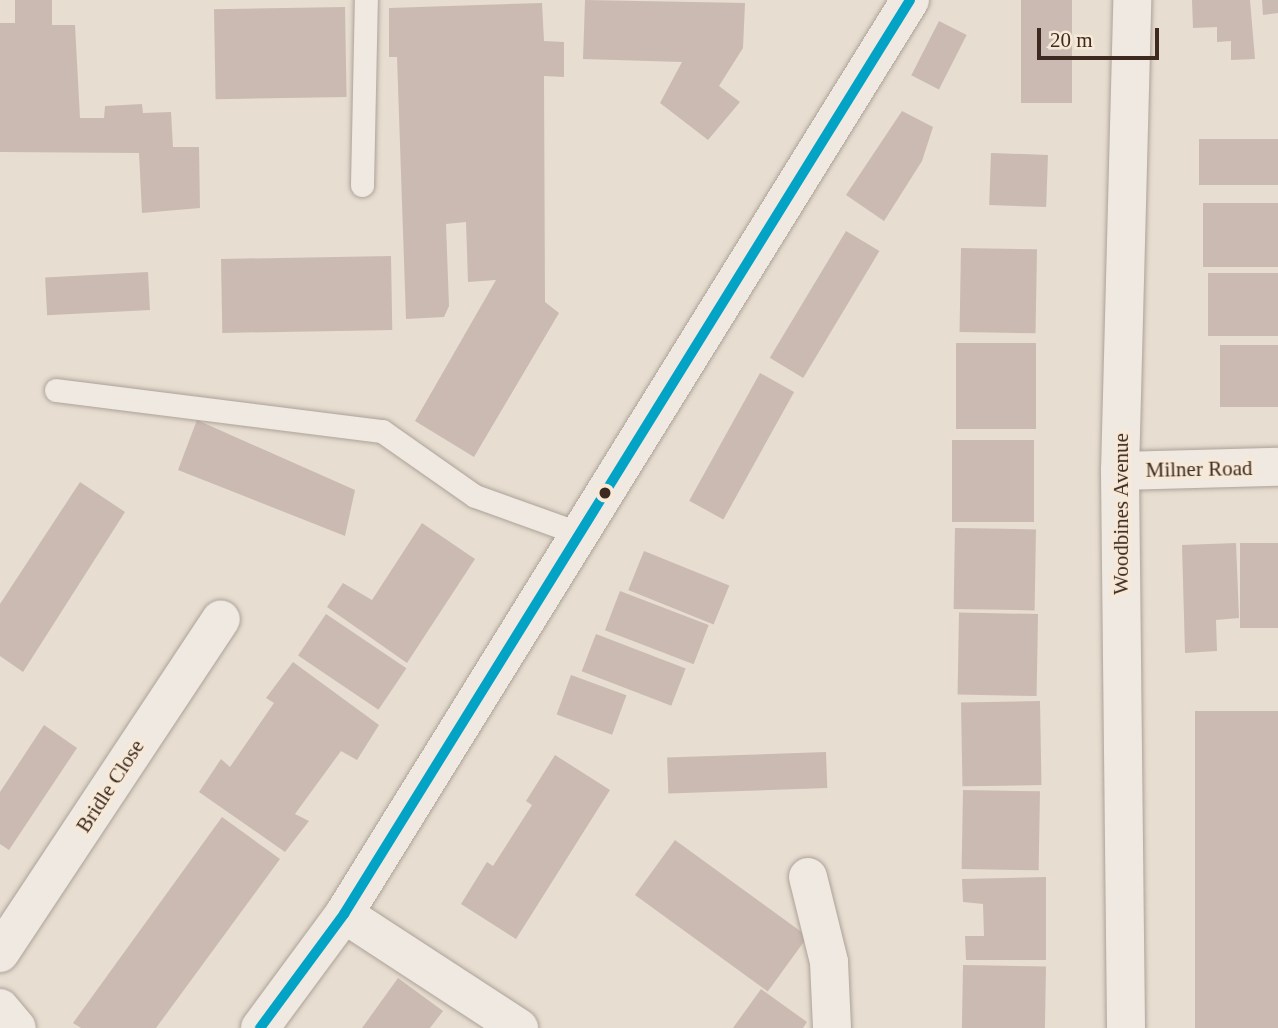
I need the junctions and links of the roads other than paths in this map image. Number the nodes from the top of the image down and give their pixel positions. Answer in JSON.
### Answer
{"nodes":[{"id":1,"x":366,"y":0,"type":"edge"},
{"id":2,"x":910,"y":0,"type":"edge"},
{"id":3,"x":1132,"y":0,"type":"edge"},
{"id":4,"x":362,"y":185,"type":"dead end"},
{"id":5,"x":56,"y":390,"type":"dead end"},
{"id":6,"x":1278,"y":467,"type":"edge"},
{"id":7,"x":1119,"y":471,"type":"junction"},
{"id":8,"x":578,"y":533,"type":"junction"},
{"id":9,"x":220,"y":619,"type":"dead end"},
{"id":10,"x":808,"y":877,"type":"dead end"},
{"id":11,"x":344,"y":914,"type":"junction"},
{"id":12,"x":0,"y":953,"type":"edge"},
{"id":13,"x":0,"y":1008,"type":"edge"},
{"id":14,"x":17,"y":1028,"type":"edge"},
{"id":15,"x":260,"y":1028,"type":"edge"},
{"id":16,"x":519,"y":1028,"type":"edge"},
{"id":17,"x":832,"y":1028,"type":"edge"},
{"id":18,"x":1126,"y":1028,"type":"edge"}],
"edges":[{"from":1,"to":4,"type":"lane"},
{"from":2,"to":8,"type":"street"},
{"from":3,"to":7,"type":"street","name":"Woodbines Avenue"},
{"from":5,"to":8,"type":"lane"},
{"from":6,"to":7,"type":"street","name":"Milner Road"},
{"from":7,"to":18,"type":"street","name":"Woodbines Avenue"},
{"from":8,"to":11,"type":"street"},
{"from":9,"to":12,"type":"street","name":"Bridle Close"},
{"from":10,"to":17,"type":"street"},
{"from":11,"to":15,"type":"street"},
{"from":11,"to":16,"type":"street"},
{"from":13,"to":14,"type":"street"}]}
